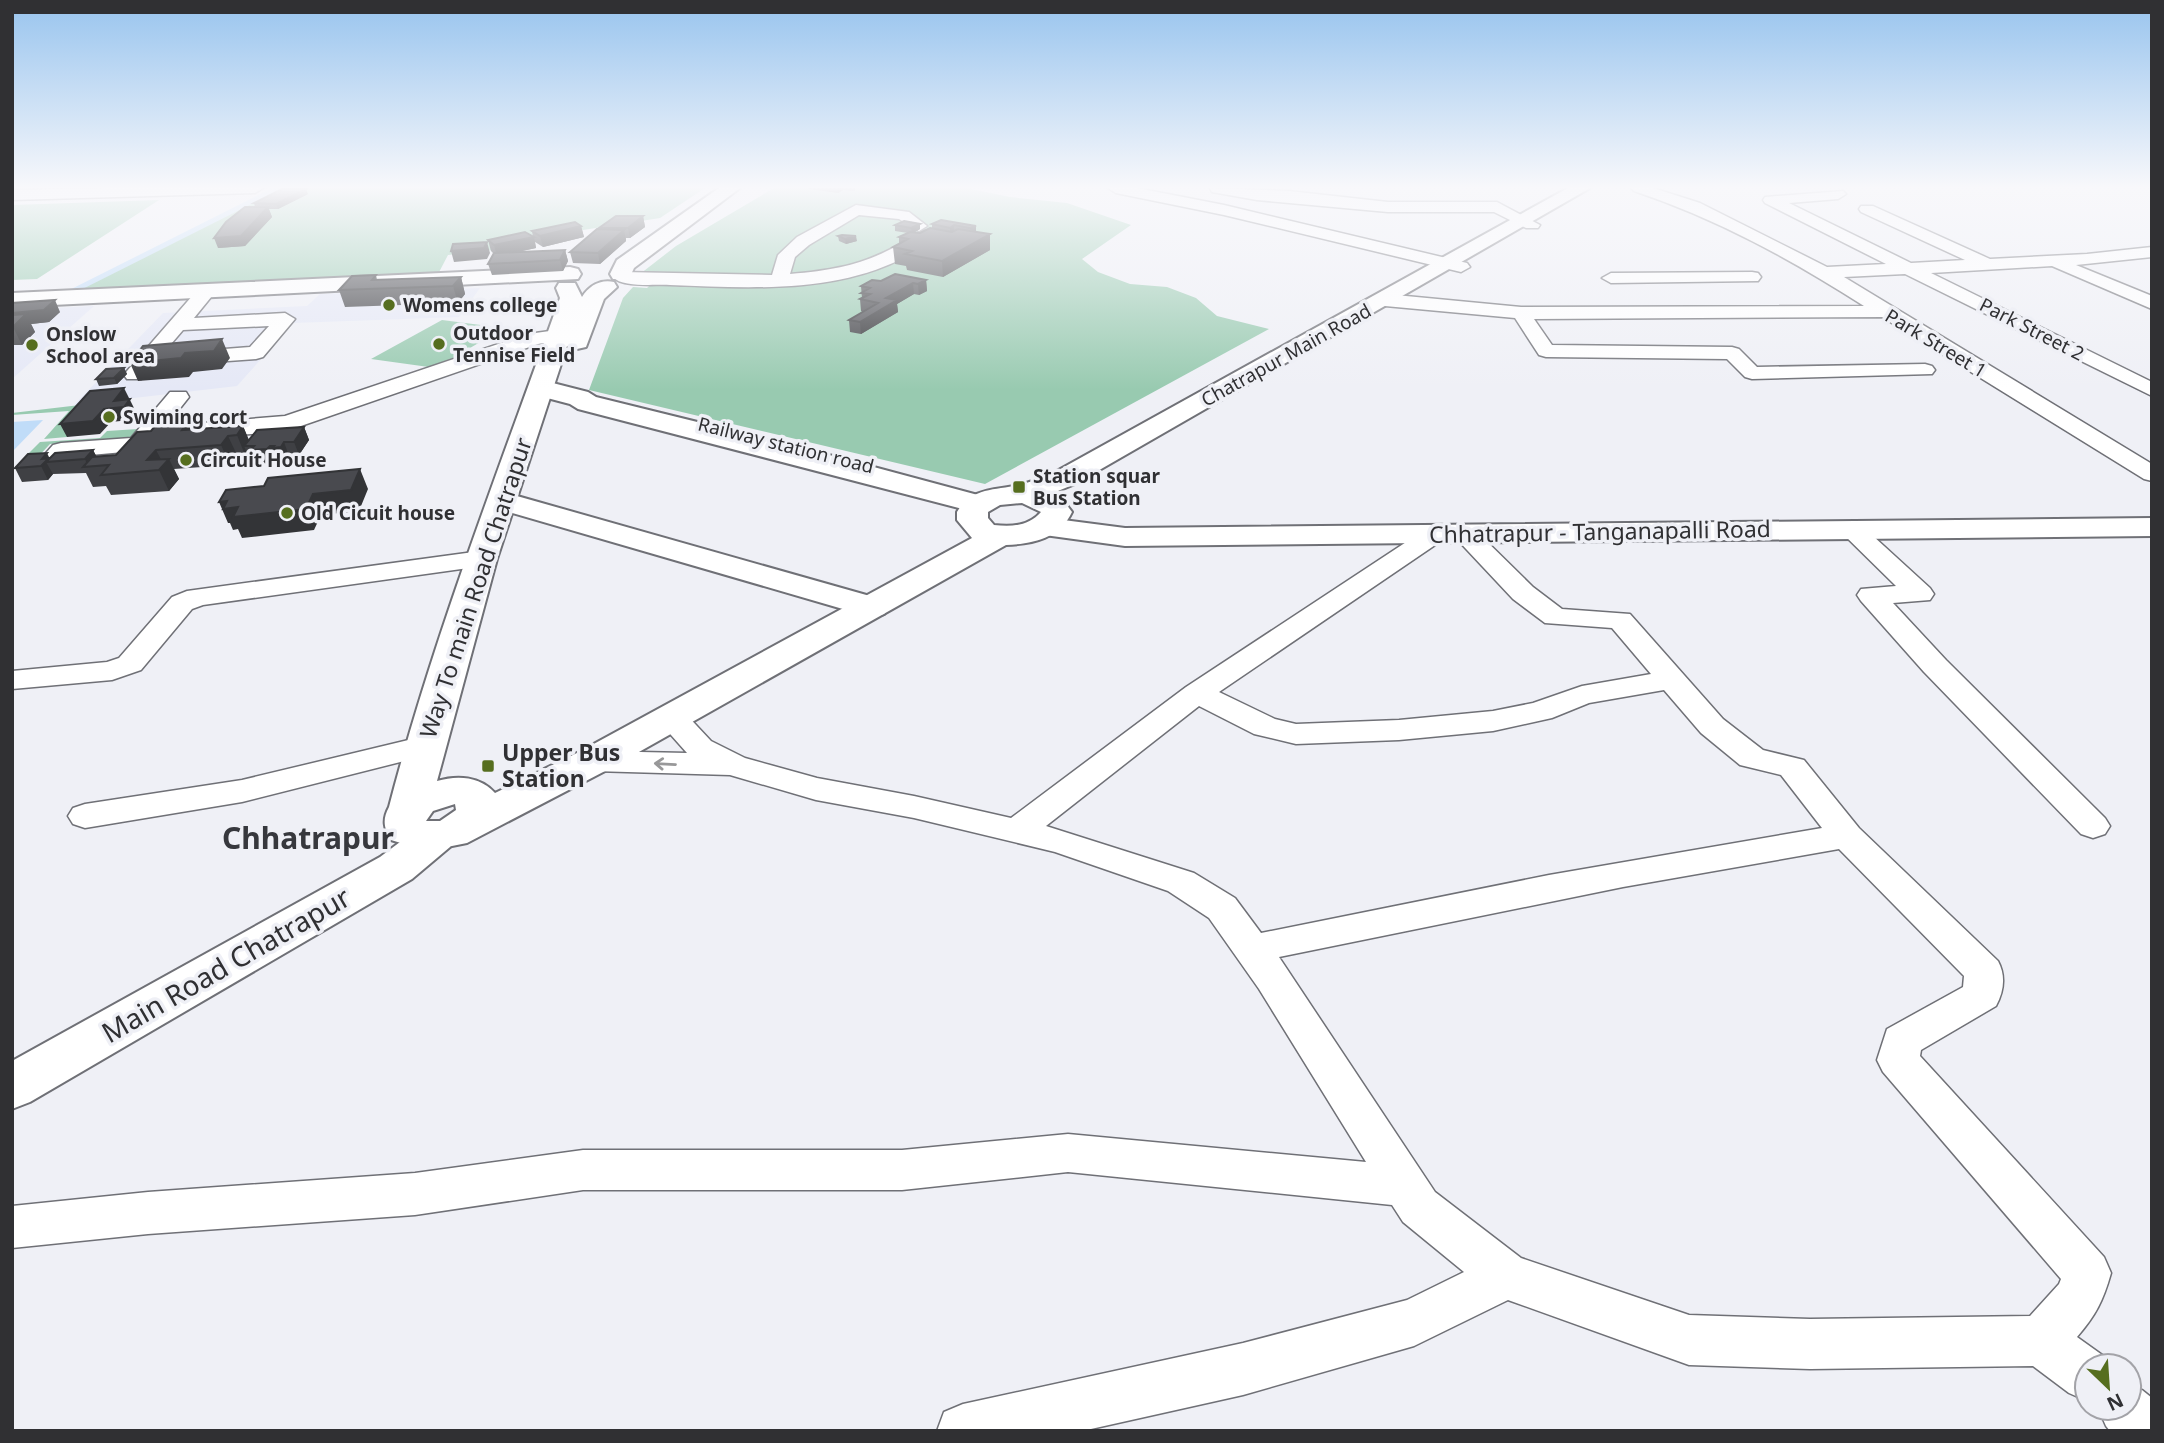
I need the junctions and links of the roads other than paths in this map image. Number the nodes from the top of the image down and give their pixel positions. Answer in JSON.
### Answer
{"nodes":[{"id":1,"x":637,"y":255,"type":"edge"},
{"id":2,"x":638,"y":255,"type":"edge"},
{"id":3,"x":788,"y":255,"type":"edge"},
{"id":4,"x":891,"y":255,"type":"edge"},
{"id":5,"x":1414,"y":255,"type":"edge"},
{"id":6,"x":1472,"y":255,"type":"edge"},
{"id":7,"x":1790,"y":255,"type":"edge"},
{"id":8,"x":1884,"y":255,"type":"edge"},
{"id":9,"x":1969,"y":255,"type":"edge"},
{"id":10,"x":2115,"y":255,"type":"edge"},
{"id":11,"x":2051,"y":261,"type":"junction"},
{"id":12,"x":1988,"y":264,"type":"junction"},
{"id":13,"x":1455,"y":265,"type":"junction"},
{"id":14,"x":1912,"y":269,"type":"junction"},
{"id":15,"x":1822,"y":272,"type":"junction"},
{"id":16,"x":612,"y":277,"type":"junction"},
{"id":17,"x":1752,"y":277,"type":"dead end"},
{"id":18,"x":786,"y":278,"type":"junction"},
{"id":19,"x":1611,"y":278,"type":"dead end"},
{"id":20,"x":1645,"y":279,"type":"junction"},
{"id":21,"x":566,"y":282,"type":"junction"},
{"id":22,"x":850,"y":291,"type":"dead end"},
{"id":23,"x":204,"y":294,"type":"junction"},
{"id":24,"x":12,"y":300,"type":"edge"},
{"id":25,"x":1392,"y":301,"type":"junction"},
{"id":26,"x":2152,"y":303,"type":"edge"},
{"id":27,"x":12,"y":306,"type":"edge"},
{"id":28,"x":1883,"y":311,"type":"junction"},
{"id":29,"x":1521,"y":313,"type":"junction"},
{"id":30,"x":1667,"y":314,"type":"junction"},
{"id":31,"x":1690,"y":314,"type":"junction"},
{"id":32,"x":176,"y":325,"type":"junction"},
{"id":33,"x":557,"y":337,"type":"junction"},
{"id":34,"x":1732,"y":353,"type":"junction"},
{"id":35,"x":1925,"y":370,"type":"dead end"},
{"id":36,"x":391,"y":389,"type":"junction"},
{"id":37,"x":2152,"y":390,"type":"edge"},
{"id":38,"x":177,"y":397,"type":"dead end"},
{"id":39,"x":553,"y":397,"type":"junction"},
{"id":40,"x":148,"y":434,"type":"junction"},
{"id":41,"x":204,"y":443,"type":"edge"},
{"id":42,"x":51,"y":461,"type":"edge"},
{"id":43,"x":2152,"y":474,"type":"edge"},
{"id":44,"x":512,"y":503,"type":"junction"},
{"id":45,"x":1041,"y":508,"type":"junction"},
{"id":46,"x":988,"y":516,"type":"junction"},
{"id":47,"x":2152,"y":527,"type":"edge"},
{"id":48,"x":1852,"y":530,"type":"junction"},
{"id":49,"x":1450,"y":534,"type":"junction"},
{"id":50,"x":481,"y":559,"type":"junction"},
{"id":51,"x":861,"y":604,"type":"junction"},
{"id":52,"x":1673,"y":679,"type":"junction"},
{"id":53,"x":12,"y":680,"type":"edge"},
{"id":54,"x":1197,"y":693,"type":"junction"},
{"id":55,"x":671,"y":717,"type":"junction"},
{"id":56,"x":425,"y":746,"type":"junction"},
{"id":57,"x":593,"y":761,"type":"junction"},
{"id":58,"x":733,"y":765,"type":"junction"},
{"id":59,"x":445,"y":812,"type":"junction"},
{"id":60,"x":85,"y":816,"type":"dead end"},
{"id":61,"x":2093,"y":826,"type":"dead end"},
{"id":62,"x":1018,"y":831,"type":"junction"},
{"id":63,"x":1847,"y":836,"type":"junction"},
{"id":64,"x":1252,"y":949,"type":"junction"},
{"id":65,"x":12,"y":1087,"type":"edge"},
{"id":66,"x":1406,"y":1186,"type":"junction"},
{"id":67,"x":12,"y":1227,"type":"edge"},
{"id":68,"x":1506,"y":1276,"type":"junction"},
{"id":69,"x":2041,"y":1341,"type":"junction"},
{"id":70,"x":2073,"y":1365,"type":"edge"},
{"id":71,"x":963,"y":1431,"type":"edge"}],
"edges":[{"from":1,"to":16,"type":"main road"},
{"from":2,"to":16,"type":"main road"},
{"from":3,"to":18,"type":"street"},
{"from":4,"to":18,"type":"street"},
{"from":5,"to":13,"type":"street"},
{"from":6,"to":13,"type":"main road","name":"Chatrapur Main Road"},
{"from":7,"to":15,"type":"street","name":"Park Street 1"},
{"from":8,"to":14,"type":"street","name":"Park Street 2"},
{"from":9,"to":12,"type":"street"},
{"from":10,"to":11,"type":"street"},
{"from":11,"to":12,"type":"street"},
{"from":11,"to":26,"type":"street"},
{"from":12,"to":14,"type":"street"},
{"from":13,"to":25,"type":"main road","name":"Chatrapur Main Road"},
{"from":14,"to":15,"type":"street"},
{"from":14,"to":37,"type":"street","name":"Park Street 2"},
{"from":15,"to":28,"type":"street","name":"Park Street 1"},
{"from":16,"to":18,"type":"street"},
{"from":16,"to":21,"type":"main road"},
{"from":16,"to":39,"type":"main road","name":"Way To main Road Chatrapur"},
{"from":17,"to":20,"type":"street"},
{"from":18,"to":22,"type":"street"},
{"from":19,"to":20,"type":"street"},
{"from":20,"to":30,"type":"street"},
{"from":21,"to":23,"type":"main road"},
{"from":21,"to":33,"type":"main road"},
{"from":23,"to":24,"type":"main road"},
{"from":23,"to":27,"type":"main road"},
{"from":23,"to":32,"type":"street"},
{"from":25,"to":29,"type":"street"},
{"from":25,"to":45,"type":"main road","name":"Chatrapur Main Road"},
{"from":28,"to":31,"type":"street"},
{"from":28,"to":43,"type":"street","name":"Park Street 1"},
{"from":29,"to":30,"type":"street"},
{"from":29,"to":34,"type":"street"},
{"from":30,"to":31,"type":"street"},
{"from":31,"to":34,"type":"street"},
{"from":32,"to":32,"type":"street"},
{"from":33,"to":36,"type":"street"},
{"from":33,"to":39,"type":"main road"},
{"from":34,"to":35,"type":"street"},
{"from":36,"to":40,"type":"street"},
{"from":36,"to":41,"type":"street"},
{"from":38,"to":40,"type":"street"},
{"from":39,"to":44,"type":"main road","name":"Way To main Road Chatrapur"},
{"from":39,"to":46,"type":"main road","name":"Railway station road"},
{"from":40,"to":42,"type":"street"},
{"from":44,"to":50,"type":"main road","name":"Way To main Road Chatrapur"},
{"from":44,"to":51,"type":"main road"},
{"from":44,"to":59,"type":"main road","name":"Way To main Road Chatrapur"},
{"from":45,"to":46,"type":"main road"},
{"from":45,"to":46,"type":"main road"},
{"from":45,"to":49,"type":"main road","name":"Chhatrapur - Tanganapalli Road"},
{"from":46,"to":51,"type":"main road"},
{"from":47,"to":48,"type":"main road","name":"Chhatrapur - Tanganapalli Road"},
{"from":48,"to":49,"type":"main road","name":"Chhatrapur - Tanganapalli Road"},
{"from":48,"to":61,"type":"street"},
{"from":49,"to":52,"type":"street"},
{"from":49,"to":54,"type":"street"},
{"from":50,"to":53,"type":"street"},
{"from":50,"to":56,"type":"main road","name":"Way To main Road Chatrapur"},
{"from":51,"to":55,"type":"main road"},
{"from":51,"to":59,"type":"main road"},
{"from":52,"to":54,"type":"street"},
{"from":52,"to":63,"type":"street"},
{"from":54,"to":62,"type":"street"},
{"from":55,"to":57,"type":"main road"},
{"from":55,"to":58,"type":"street"},
{"from":56,"to":59,"type":"main road","name":"Way To main Road Chatrapur"},
{"from":56,"to":60,"type":"street"},
{"from":58,"to":57,"type":"street","one_way":true},
{"from":57,"to":59,"type":"main road"},
{"from":58,"to":62,"type":"street"},
{"from":59,"to":65,"type":"main road","name":"Main Road Chatrapur"},
{"from":62,"to":64,"type":"street"},
{"from":63,"to":64,"type":"street"},
{"from":63,"to":69,"type":"street"},
{"from":64,"to":66,"type":"street"},
{"from":66,"to":67,"type":"street"},
{"from":66,"to":68,"type":"street"},
{"from":68,"to":69,"type":"street"},
{"from":68,"to":71,"type":"street"},
{"from":69,"to":70,"type":"street"}]}
